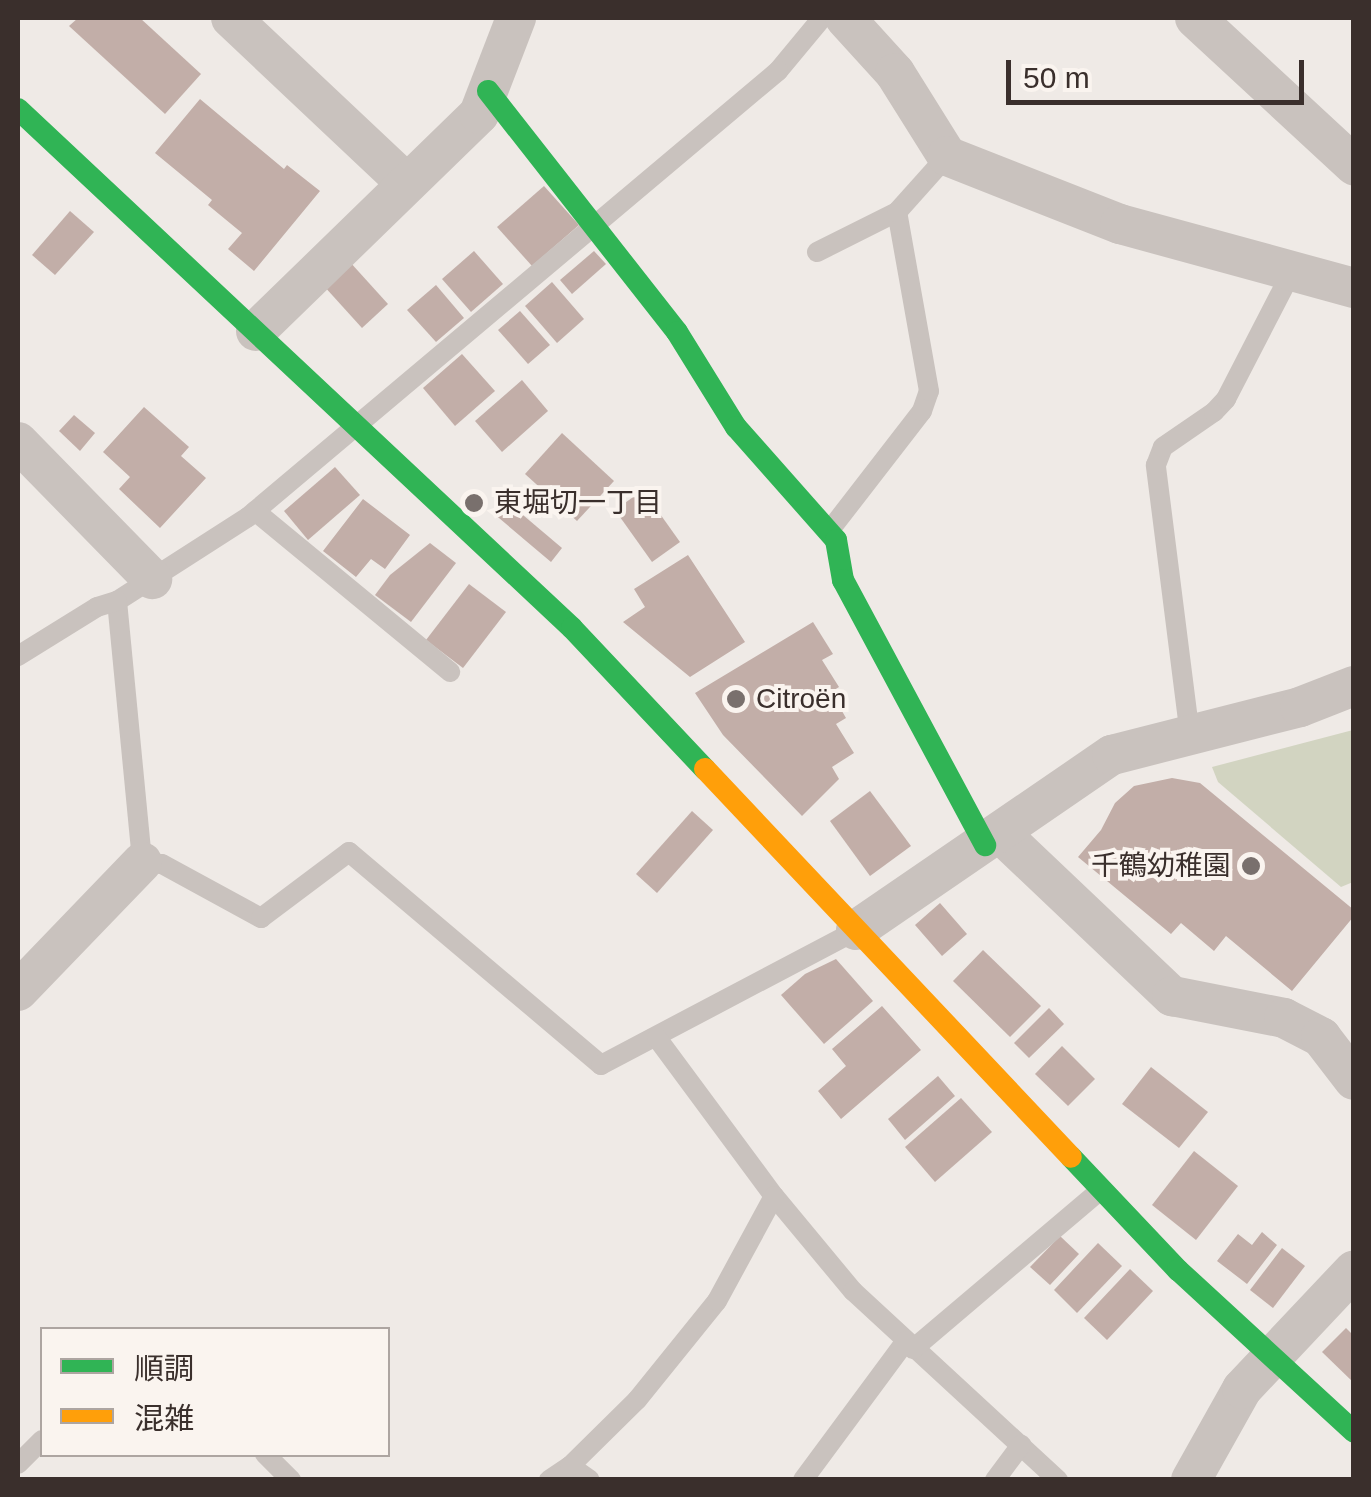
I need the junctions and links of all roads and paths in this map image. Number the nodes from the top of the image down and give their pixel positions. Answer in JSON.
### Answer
{"nodes":[{"id":1,"x":231,"y":18,"type":"edge"},
{"id":2,"x":516,"y":18,"type":"edge"},
{"id":3,"x":822,"y":18,"type":"edge"},
{"id":4,"x":846,"y":18,"type":"edge"},
{"id":5,"x":1195,"y":18,"type":"edge"},
{"id":6,"x":488,"y":91,"type":"junction"},
{"id":7,"x":18,"y":109,"type":"edge"},
{"id":8,"x":948,"y":156,"type":"junction"},
{"id":9,"x":1354,"y":165,"type":"edge"},
{"id":10,"x":405,"y":182,"type":"junction"},
{"id":11,"x":898,"y":212,"type":"junction"},
{"id":12,"x":595,"y":229,"type":"junction"},
{"id":13,"x":817,"y":252,"type":"dead end"},
{"id":14,"x":1291,"y":273,"type":"junction"},
{"id":15,"x":1354,"y":288,"type":"edge"},
{"id":16,"x":256,"y":331,"type":"junction"},
{"id":17,"x":356,"y":425,"type":"junction"},
{"id":18,"x":18,"y":442,"type":"edge"},
{"id":19,"x":255,"y":511,"type":"junction"},
{"id":20,"x":829,"y":531,"type":"junction"},
{"id":21,"x":152,"y":579,"type":"junction"},
{"id":22,"x":117,"y":601,"type":"junction"},
{"id":23,"x":18,"y":656,"type":"edge"},
{"id":24,"x":450,"y":672,"type":"dead end"},
{"id":25,"x":1354,"y":686,"type":"edge"},
{"id":26,"x":1190,"y":736,"type":"junction"},
{"id":27,"x":993,"y":839,"type":"junction"},
{"id":28,"x":142,"y":862,"type":"junction"},
{"id":29,"x":856,"y":930,"type":"junction"},
{"id":30,"x":18,"y":992,"type":"edge"},
{"id":31,"x":657,"y":1038,"type":"junction"},
{"id":32,"x":1354,"y":1080,"type":"edge"},
{"id":33,"x":1101,"y":1189,"type":"junction"},
{"id":34,"x":774,"y":1196,"type":"junction"},
{"id":35,"x":1354,"y":1270,"type":"edge"},
{"id":36,"x":909,"y":1345,"type":"junction"},
{"id":37,"x":1270,"y":1356,"type":"junction"},
{"id":38,"x":1354,"y":1432,"type":"edge"},
{"id":39,"x":40,"y":1442,"type":"edge"},
{"id":40,"x":1021,"y":1446,"type":"junction"},
{"id":41,"x":268,"y":1457,"type":"edge"},
{"id":42,"x":18,"y":1464,"type":"edge"},
{"id":43,"x":570,"y":1466,"type":"junction"},
{"id":44,"x":291,"y":1480,"type":"edge"},
{"id":45,"x":549,"y":1480,"type":"edge"},
{"id":46,"x":590,"y":1480,"type":"edge"},
{"id":47,"x":804,"y":1480,"type":"edge"},
{"id":48,"x":995,"y":1480,"type":"edge"},
{"id":49,"x":1058,"y":1480,"type":"edge"},
{"id":50,"x":1191,"y":1480,"type":"edge"}],
"edges":[{"from":1,"to":10,"type":"street"},
{"from":2,"to":6,"type":"street"},
{"from":3,"to":12,"type":"lane"},
{"from":4,"to":8,"type":"street"},
{"from":5,"to":9,"type":"street"},
{"from":6,"to":10,"type":"street"},
{"from":6,"to":12,"type":"street"},
{"from":7,"to":16,"type":"street"},
{"from":8,"to":11,"type":"lane"},
{"from":8,"to":14,"type":"street"},
{"from":10,"to":16,"type":"street"},
{"from":11,"to":13,"type":"lane"},
{"from":11,"to":20,"type":"lane"},
{"from":12,"to":17,"type":"lane"},
{"from":12,"to":20,"type":"street"},
{"from":14,"to":15,"type":"street"},
{"from":14,"to":26,"type":"lane"},
{"from":16,"to":17,"type":"street"},
{"from":17,"to":19,"type":"lane"},
{"from":17,"to":29,"type":"street"},
{"from":18,"to":21,"type":"street"},
{"from":19,"to":21,"type":"lane"},
{"from":19,"to":24,"type":"lane"},
{"from":20,"to":27,"type":"street"},
{"from":21,"to":22,"type":"lane"},
{"from":22,"to":23,"type":"lane"},
{"from":22,"to":28,"type":"lane"},
{"from":25,"to":26,"type":"street"},
{"from":26,"to":27,"type":"street"},
{"from":27,"to":29,"type":"street"},
{"from":27,"to":32,"type":"street"},
{"from":28,"to":30,"type":"street"},
{"from":28,"to":31,"type":"lane"},
{"from":29,"to":31,"type":"lane"},
{"from":29,"to":33,"type":"street"},
{"from":31,"to":34,"type":"lane"},
{"from":33,"to":36,"type":"lane"},
{"from":33,"to":37,"type":"street"},
{"from":34,"to":36,"type":"lane"},
{"from":34,"to":43,"type":"lane"},
{"from":35,"to":37,"type":"street"},
{"from":36,"to":40,"type":"lane"},
{"from":36,"to":47,"type":"lane"},
{"from":37,"to":38,"type":"street"},
{"from":37,"to":50,"type":"street"},
{"from":39,"to":42,"type":"lane"},
{"from":40,"to":48,"type":"lane"},
{"from":40,"to":49,"type":"lane"},
{"from":41,"to":44,"type":"lane"},
{"from":43,"to":45,"type":"lane"},
{"from":43,"to":46,"type":"lane"}]}
